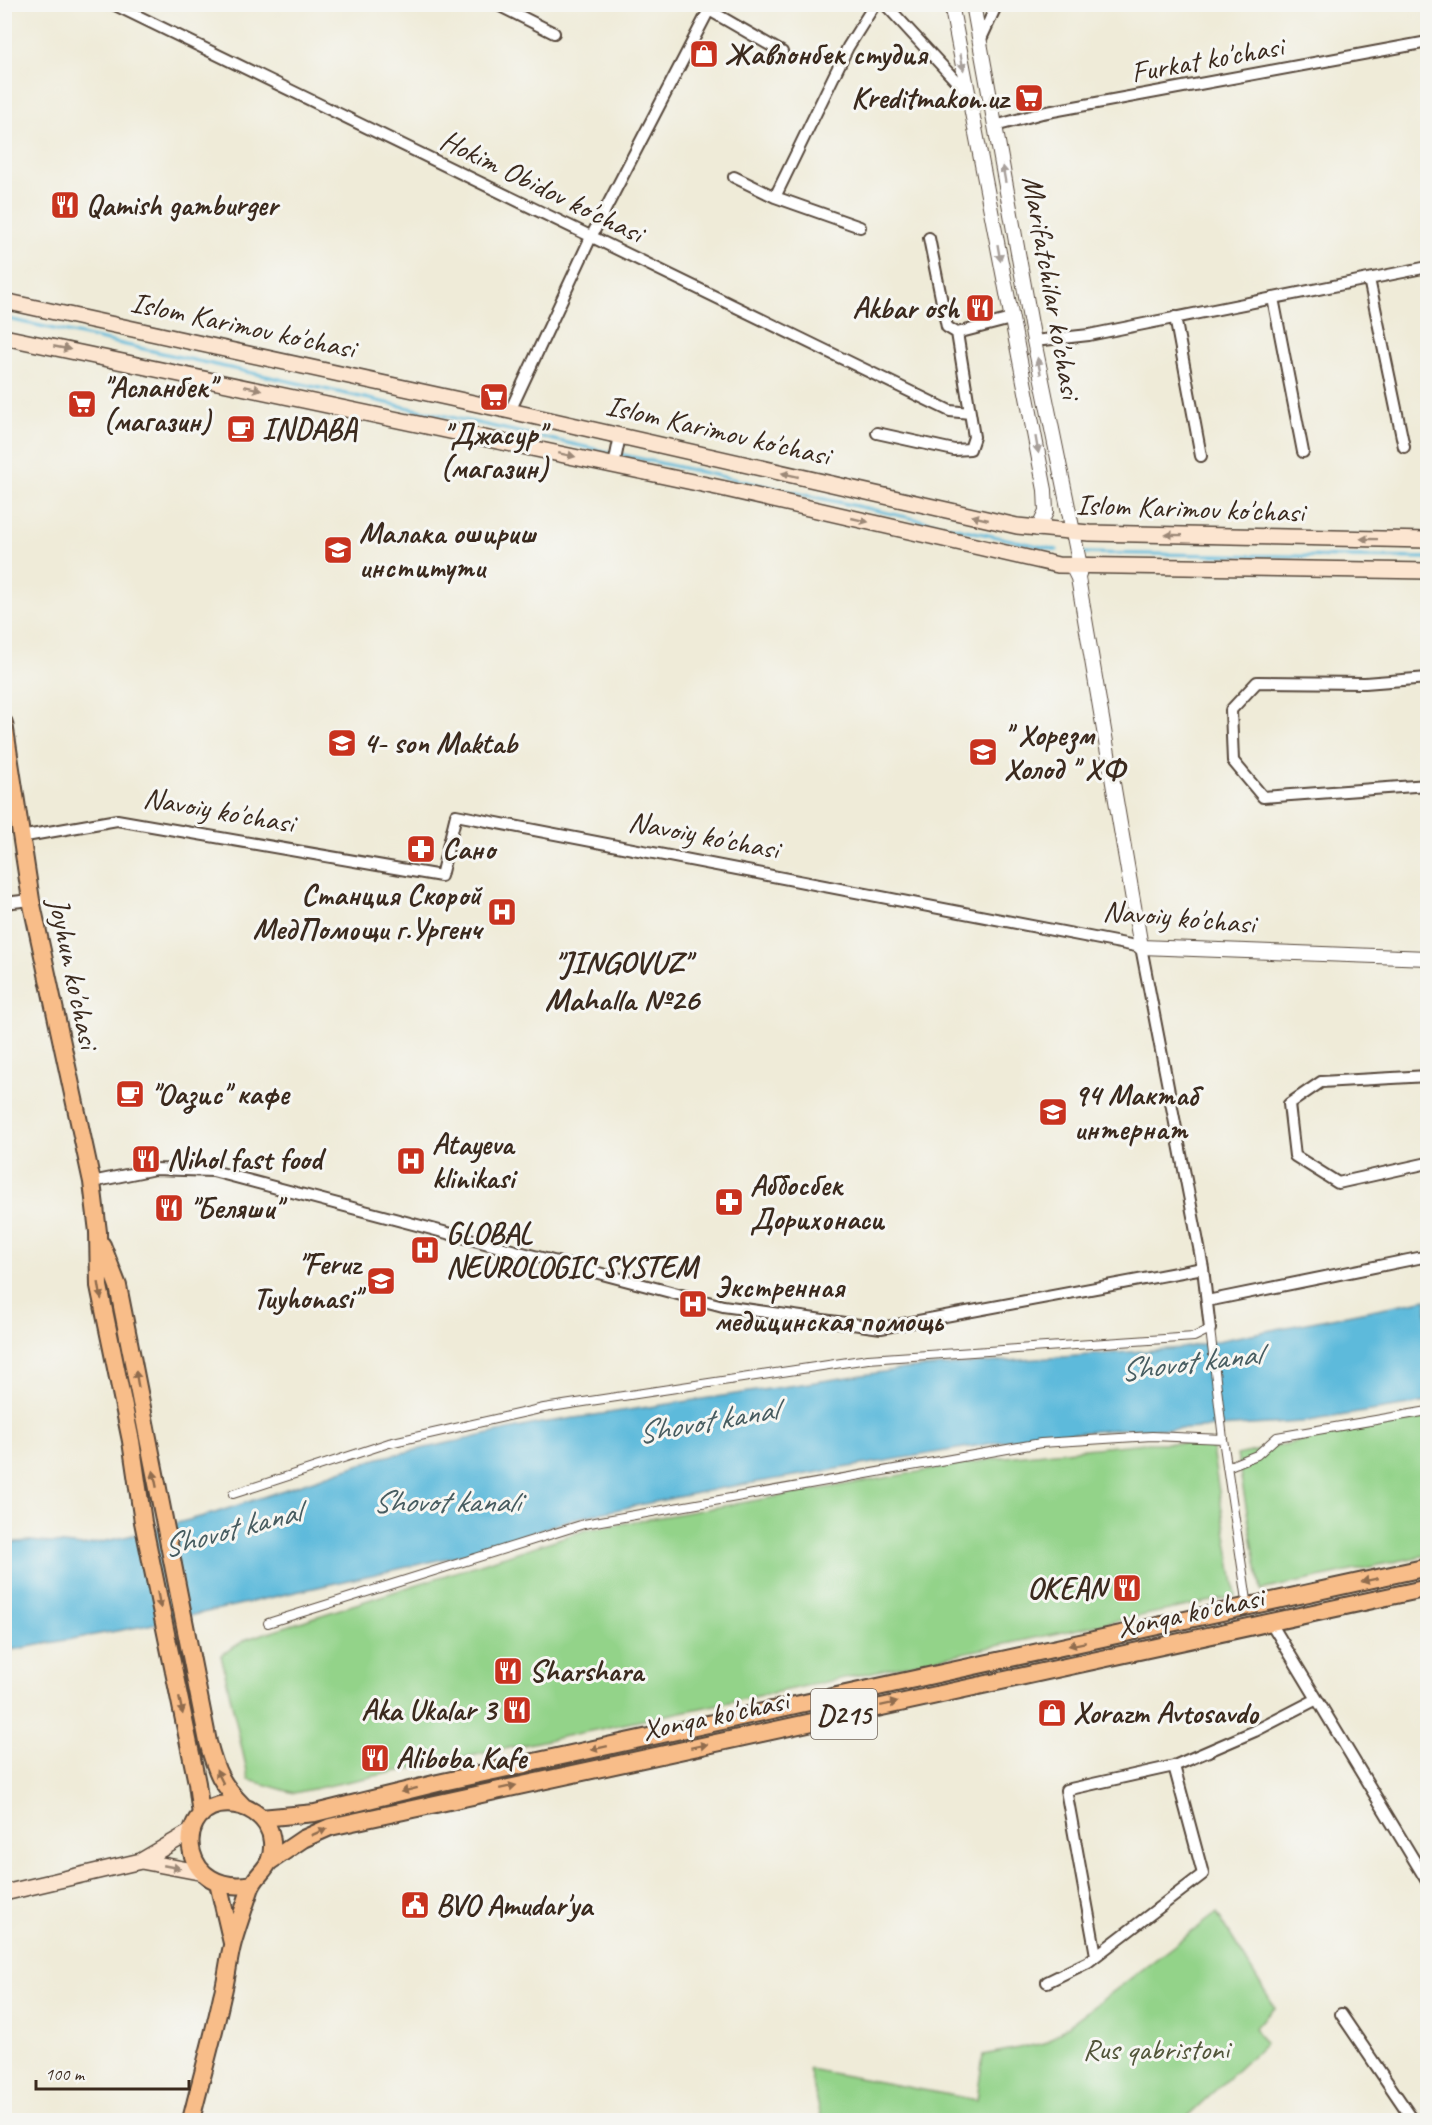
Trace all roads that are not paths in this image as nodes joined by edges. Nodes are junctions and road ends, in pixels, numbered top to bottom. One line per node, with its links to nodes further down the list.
1 (113, 4): 18 (street, Hokim Obidov ko'chasi)
2 (496, 4): 9 (street)
3 (875, 4): 16 (street)
4 (885, 4): 13 (street)
5 (951, 4): 13 (street, Marifatchilar ko'chasi, one-way to 13)
6 (973, 4): 10 (street, Marifatchilar ko'chasi)
7 (997, 4): 10 (street)
8 (708, 6): 12 (street); 18 (street)
9 (554, 33)
10 (980, 41): 14 (street, Marifatchilar ko'chasi)
11 (1428, 42): 14 (street, Furkat ko'chasi)
12 (782, 52)
13 (969, 94): 25 (street, Marifatchilar ko'chasi, one-way to 25)
14 (995, 126): 28 (street, Marifatchilar ko'chasi, one-way to 14)
15 (734, 177): 16 (street)
16 (775, 196): 17 (street)
17 (860, 227)
18 (591, 237): 29 (street); 30 (street, Hokim Obidov ko'chasi)
19 (929, 238): 26 (street)
20 (1428, 267): 21 (street)
21 (1369, 279): 22 (street); 33 (street)
22 (1273, 298): 24 (street); 34 (street)
23 (4, 300): 29 (main road, Islom Karimov ko'chasi)
24 (1175, 317): 28 (street); 35 (street)
25 (1011, 319): 26 (street); 37 (street, Marifatchilar ko'chasi, one-way to 37)
26 (957, 333): 30 (street)
27 (4, 337): 36 (main road, Islom Karimov ko'chasi, one-way to 36)
28 (1034, 341): 38 (street, Marifatchilar ko'chasi, one-way to 28)
29 (510, 411): 32 (main road, Islom Karimov ko'chasi)
30 (970, 413): 31 (street)
31 (877, 433)
32 (620, 436): 36 (street); 37 (main road, Islom Karimov ko'chasi, one-way to 32)
33 (1404, 447)
34 (1303, 452)
35 (1201, 456)
36 (614, 465): 40 (main road, Islom Karimov ko'chasi, one-way to 40)
37 (1038, 529): 38 (main road, Islom Karimov ko'chasi)
38 (1072, 532): 39 (main road, Islom Karimov ko'chasi, one-way to 38); 40 (street, Marifatchilar ko'chasi)
39 (1428, 540)
40 (1077, 570): 41 (main road, Islom Karimov ko'chasi); 48 (street, Marifatchilar ko'chasi)
41 (1428, 570)
42 (1428, 678): 44 (street)
43 (4, 723): 45 (main road, Joyhun ko'chasi)
44 (1428, 785)
45 (20, 837): 46 (main road, Joyhun ko'chasi); 48 (street, Navoiy ko'chasi)
46 (31, 900): 47 (street); 52 (main road, Joyhun ko'chasi)
47 (4, 903)
48 (1141, 947): 49 (street, Navoiy ko'chasi); 54 (street, Marifatchilar ko'chasi)
49 (1428, 958)
50 (1428, 1076): 51 (street)
51 (1428, 1163)
52 (92, 1182): 54 (street); 58 (main road, Joyhun ko'chasi)
53 (1428, 1256): 55 (street)
54 (1203, 1268): 55 (street, Marifatchilar ko'chasi)
55 (1207, 1301): 56 (street, Marifatchilar ko'chasi)
56 (1210, 1329): 59 (street); 61 (street)
57 (1428, 1411): 60 (street)
58 (139, 1438): 71 (main road, one-way to 58); 72 (main road, one-way to 72)
59 (1223, 1439): 60 (street); 65 (street)
60 (1227, 1467): 64 (street)
61 (233, 1494)
62 (1428, 1567): 64 (main road, Xonqa ko'chasi / D215, one-way to 64)
63 (1428, 1588): 66 (main road, Xonqa ko'chasi / D215)
64 (1248, 1607): 69 (main road, Xonqa ko'chasi / D215, one-way to 69)
65 (268, 1623)
66 (1271, 1623): 67 (street); 70 (main road, Xonqa ko'chasi / D215, one-way to 66)
67 (1317, 1699): 68 (street); 78 (street)
68 (1173, 1766): 82 (street); 82 (street)
69 (438, 1783): 70 (main road); 73 (main road, Xonqa ko'chasi / D215, one-way to 73)
70 (441, 1802): 76 (main road, Xonqa ko'chasi / D215, one-way to 70)
71 (243, 1806): 72 (main road); 73 (main road)
72 (201, 1815): 74 (main road)
73 (261, 1818): 76 (main road)
74 (192, 1831): 75 (main road); 77 (main road, D215)
75 (141, 1861): 77 (main road, one-way to 77); 80 (main road)
76 (269, 1862): 79 (main road, D215)
77 (211, 1878): 79 (main road); 81 (main road, D215)
78 (1428, 1883)
79 (252, 1884): 81 (main road, D215)
80 (4, 1893)
81 (232, 1944): 85 (main road, D215)
82 (1096, 1955): 83 (street)
83 (1047, 1982)
84 (1341, 2014): 86 (street)
85 (191, 2121)
86 (1413, 2121)

